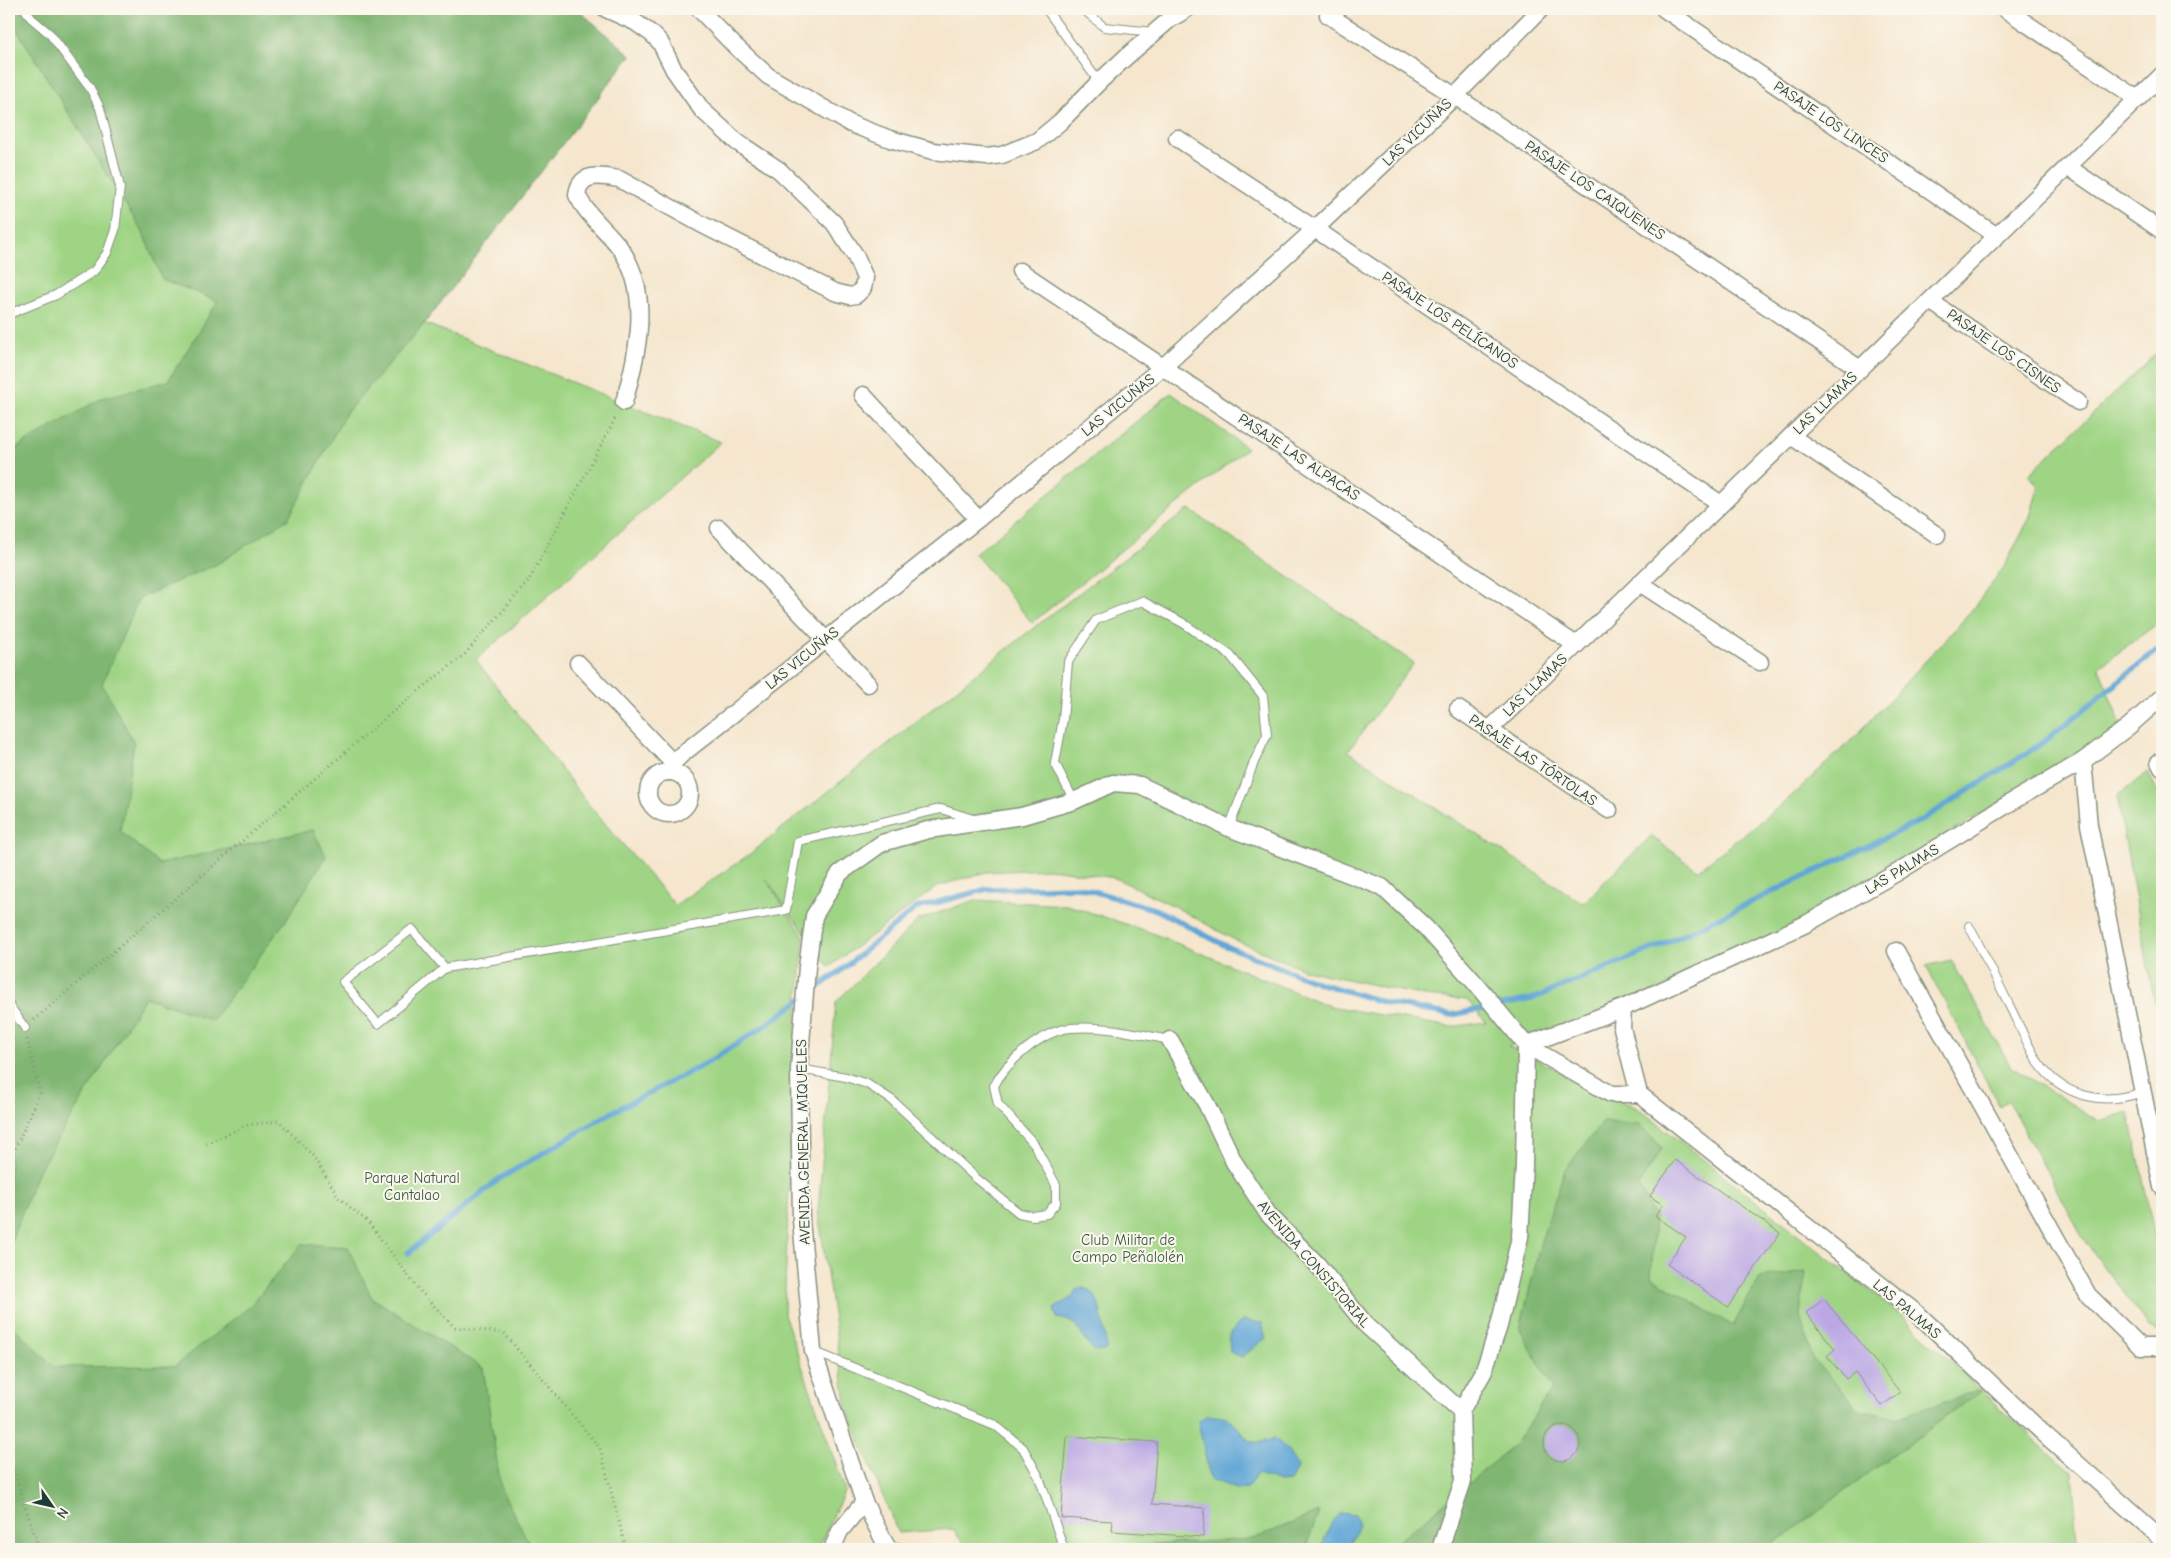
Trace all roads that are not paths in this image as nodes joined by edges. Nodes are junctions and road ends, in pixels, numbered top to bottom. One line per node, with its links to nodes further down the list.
1 (25, 9): 23 (lane)
2 (606, 9): 27 (street)
3 (699, 9): 13 (street)
4 (1046, 9): 13 (lane)
5 (1083, 9): 11 (lane)
6 (1187, 9): 11 (street)
7 (1542, 9): 14 (street, LAS VICUÑAS)
8 (1664, 9): 20 (street, PASAJE LOS LINCES)
9 (2005, 9): 15 (street)
10 (1328, 15): 14 (street, PASAJE LOS CAIQUENES)
11 (1155, 32): 13 (street)
12 (2162, 75): 15 (street, LAS LLAMAS)
13 (1099, 82)
14 (1454, 96): 18 (street, LAS VICUÑAS); 25 (street, PASAJE LOS CAIQUENES)
15 (2138, 99): 17 (street, LAS LLAMAS)
16 (1177, 138): 18 (street, PASAJE LOS PELÍCANOS)
17 (2068, 167): 19 (street); 20 (street, LAS LLAMAS)
18 (1315, 229): 24 (street, LAS VICUÑAS); 30 (street, PASAJE LOS PELÍCANOS)
19 (2162, 231)
20 (1997, 236): 22 (street, LAS LLAMAS)
21 (1020, 271): 24 (street, PASAJE LAS ALPACAS)
22 (1930, 301): 25 (street, LAS LLAMAS); 28 (street, PASAJE LOS CISNES)
23 (9, 314)
24 (1164, 366): 31 (street, LAS VICUÑAS); 36 (street, PASAJE LAS ALPACAS)
25 (1860, 369): 29 (street, LAS LLAMAS)
26 (863, 396): 31 (street)
27 (624, 402)
28 (2078, 402)
29 (1791, 436): 30 (street, LAS LLAMAS); 33 (street)
30 (1721, 504): 34 (street, LAS LLAMAS)
31 (978, 518): 35 (street, LAS VICUÑAS)
32 (719, 528): 35 (street)
33 (1938, 535)
34 (1640, 583): 36 (street, LAS LLAMAS); 37 (street)
35 (826, 640): 38 (street, LAS VICUÑAS); 39 (street)
36 (1576, 645): 42 (street, LAS LLAMAS)
37 (1760, 662)
38 (578, 663)
39 (868, 684)
40 (2162, 697): 43 (street, LAS PALMAS)
41 (1458, 709): 42 (street, PASAJE LAS TÓRTOLAS)
42 (1489, 730): 46 (street, PASAJE LAS TÓRTOLAS)
43 (2083, 761): 54 (street, LAS PALMAS); 59 (street)
44 (1074, 801): 48 (street, AVENIDA GENERAL MIQUELES); 49 (street, AVENIDA GENERAL MIQUELES); 49 (lane)
45 (9, 809): 47 (lane)
46 (1609, 810)
47 (9, 820)
48 (981, 822): 52 (lane); 58 (street, AVENIDA GENERAL MIQUELES)
49 (1229, 828): 57 (street, AVENIDA GENERAL MIQUELES)
50 (1969, 926): 59 (lane)
51 (1896, 951): 62 (street)
52 (445, 968): 52 (lane)
53 (9, 1005): 55 (lane)
54 (1623, 1008): 57 (street, LAS PALMAS); 60 (street)
55 (25, 1028)
56 (1170, 1040): 58 (lane); 64 (street, AVENIDA CONSISTORIAL)
57 (1526, 1045): 60 (street); 64 (street)
58 (799, 1069): 63 (street, AVENIDA GENERAL MIQUELES)
59 (2142, 1092): 61 (street)
60 (1639, 1094): 66 (street, LAS PALMAS)
61 (2162, 1187)
62 (2162, 1347)
63 (813, 1351): 65 (street, AVENIDA GENERAL MIQUELES); 70 (lane)
64 (1461, 1411): 71 (street)
65 (864, 1502): 67 (street, AVENIDA GENERAL MIQUELES); 68 (street)
66 (2162, 1539)
67 (887, 1547): 69 (lane)
68 (832, 1549)
69 (908, 1549)
70 (1064, 1549)
71 (1440, 1549)

